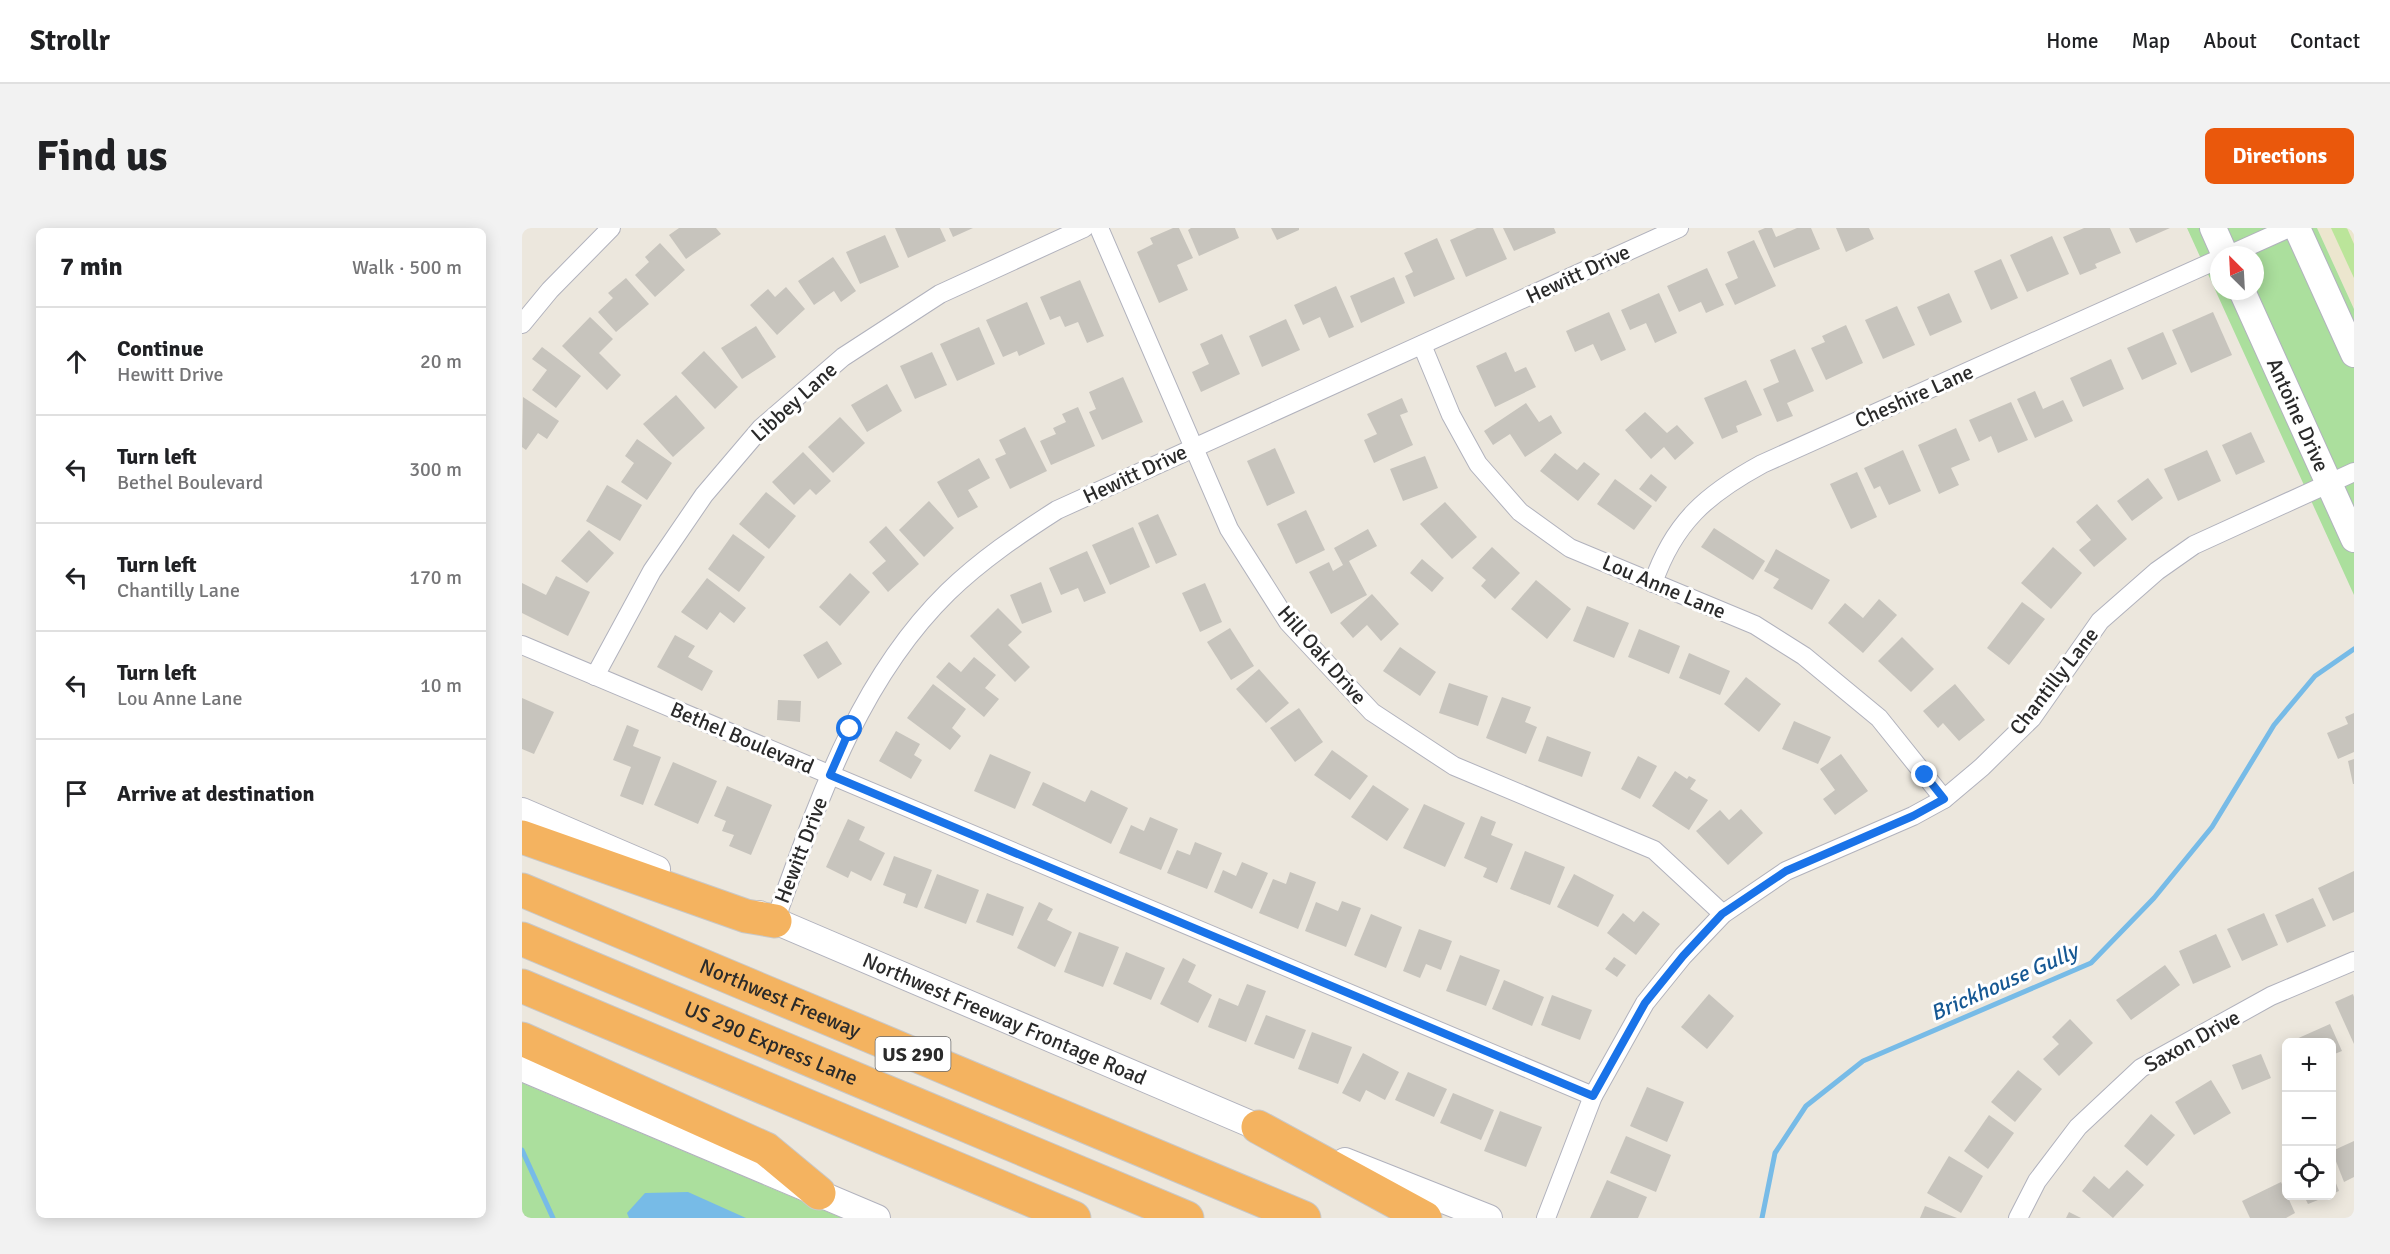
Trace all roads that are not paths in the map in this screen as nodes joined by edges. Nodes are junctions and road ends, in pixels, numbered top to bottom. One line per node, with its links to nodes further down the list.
1 (611, 228): 12 (street)
2 (1084, 228): 21 (street, Libbey Lane)
3 (1099, 228): 15 (street, Hill Oak Drive)
4 (1679, 228): 13 (street, Hewitt Drive)
5 (2213, 228): 8 (main road)
6 (2289, 228): 9 (street)
7 (2296, 228): 14 (main road)
8 (2222, 246)
9 (2248, 246)
10 (2210, 264): 19 (street, Cheshire Lane)
11 (2245, 300): 17 (main road, Antoine Drive)
12 (522, 324)
13 (1422, 345): 15 (street, Hewitt Drive); 19 (street, Lou Anne Lane)
14 (2354, 354)
15 (1193, 447): 22 (street, Hewitt Drive); 27 (street, Hill Oak Drive)
16 (2354, 472): 17 (street, Chantilly Lane)
17 (2329, 484): 18 (main road, Antoine Drive); 23 (street, Chantilly Lane)
18 (2354, 539)
19 (1653, 583): 23 (street, Lou Anne Lane)
20 (522, 645): 21 (street, Bethel Boulevard)
21 (595, 676): 22 (street, Bethel Boulevard)
22 (830, 775): 28 (street, Hewitt Drive); 34 (street, Bethel Boulevard)
23 (1944, 799): 27 (street, Chantilly Lane)
24 (522, 811): 28 (main road, Northwest Freeway Frontage Road)
25 (522, 837): 28 (highway)
26 (522, 890): 40 (highway, Northwest Freeway / US 290)
27 (1722, 914): 34 (street, Chantilly Lane)
28 (775, 921): 35 (main road, Northwest Freeway Frontage Road)
29 (522, 939): 39 (highway, US 290 Express Lane)
30 (2354, 961): 44 (street, Saxon Drive)
31 (522, 986): 38 (highway)
32 (522, 1039): 36 (highway)
33 (522, 1068): 36 (main road)
34 (1593, 1096): 43 (street, Chantilly Lane)
35 (1258, 1128): 41 (highway); 42 (main road, Northwest Freeway Frontage Road)
36 (819, 1193): 37 (main road)
37 (877, 1218)
38 (1074, 1218)
39 (1186, 1218)
40 (1304, 1218)
41 (1425, 1218)
42 (1489, 1218)
43 (1546, 1218)
44 (2018, 1218)

